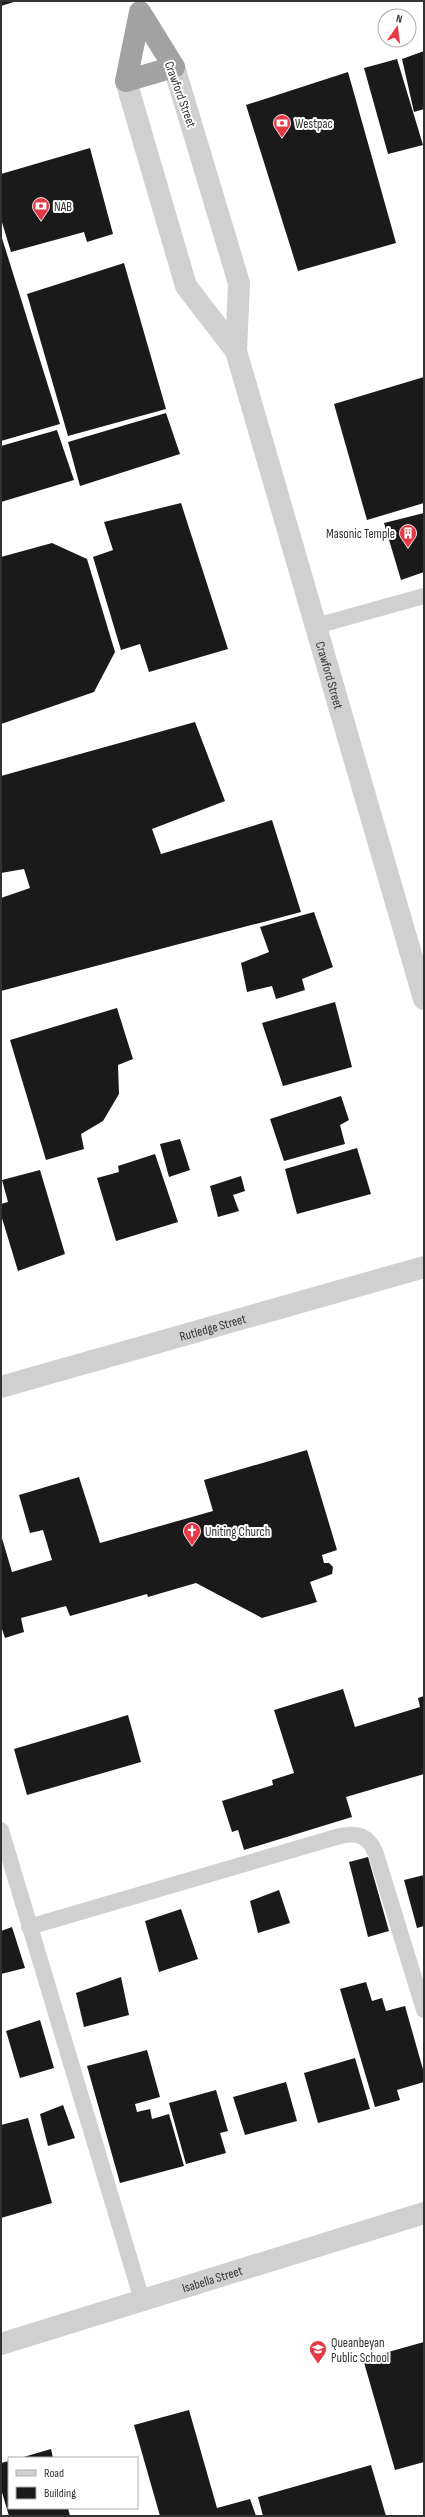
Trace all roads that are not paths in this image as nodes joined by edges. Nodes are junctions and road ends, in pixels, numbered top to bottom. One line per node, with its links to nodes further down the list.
1 (174, 67): 2 (highway); 2 (highway, Crawford Street); 3 (street, Crawford Street)
2 (126, 81): 3 (street, Crawford Street)
3 (236, 351): 5 (street, Crawford Street)
4 (424, 596): 5 (lane)
5 (316, 626): 6 (street, Crawford Street)
6 (424, 999)
7 (424, 1267): 8 (street, Rutledge Street)
8 (1, 1387)
9 (1, 1830): 10 (lane)
10 (30, 1927): 11 (lane); 13 (lane)
11 (424, 2010)
12 (424, 2213): 13 (street, Isabella Street)
13 (142, 2300): 14 (street, Isabella Street)
14 (1, 2344)

